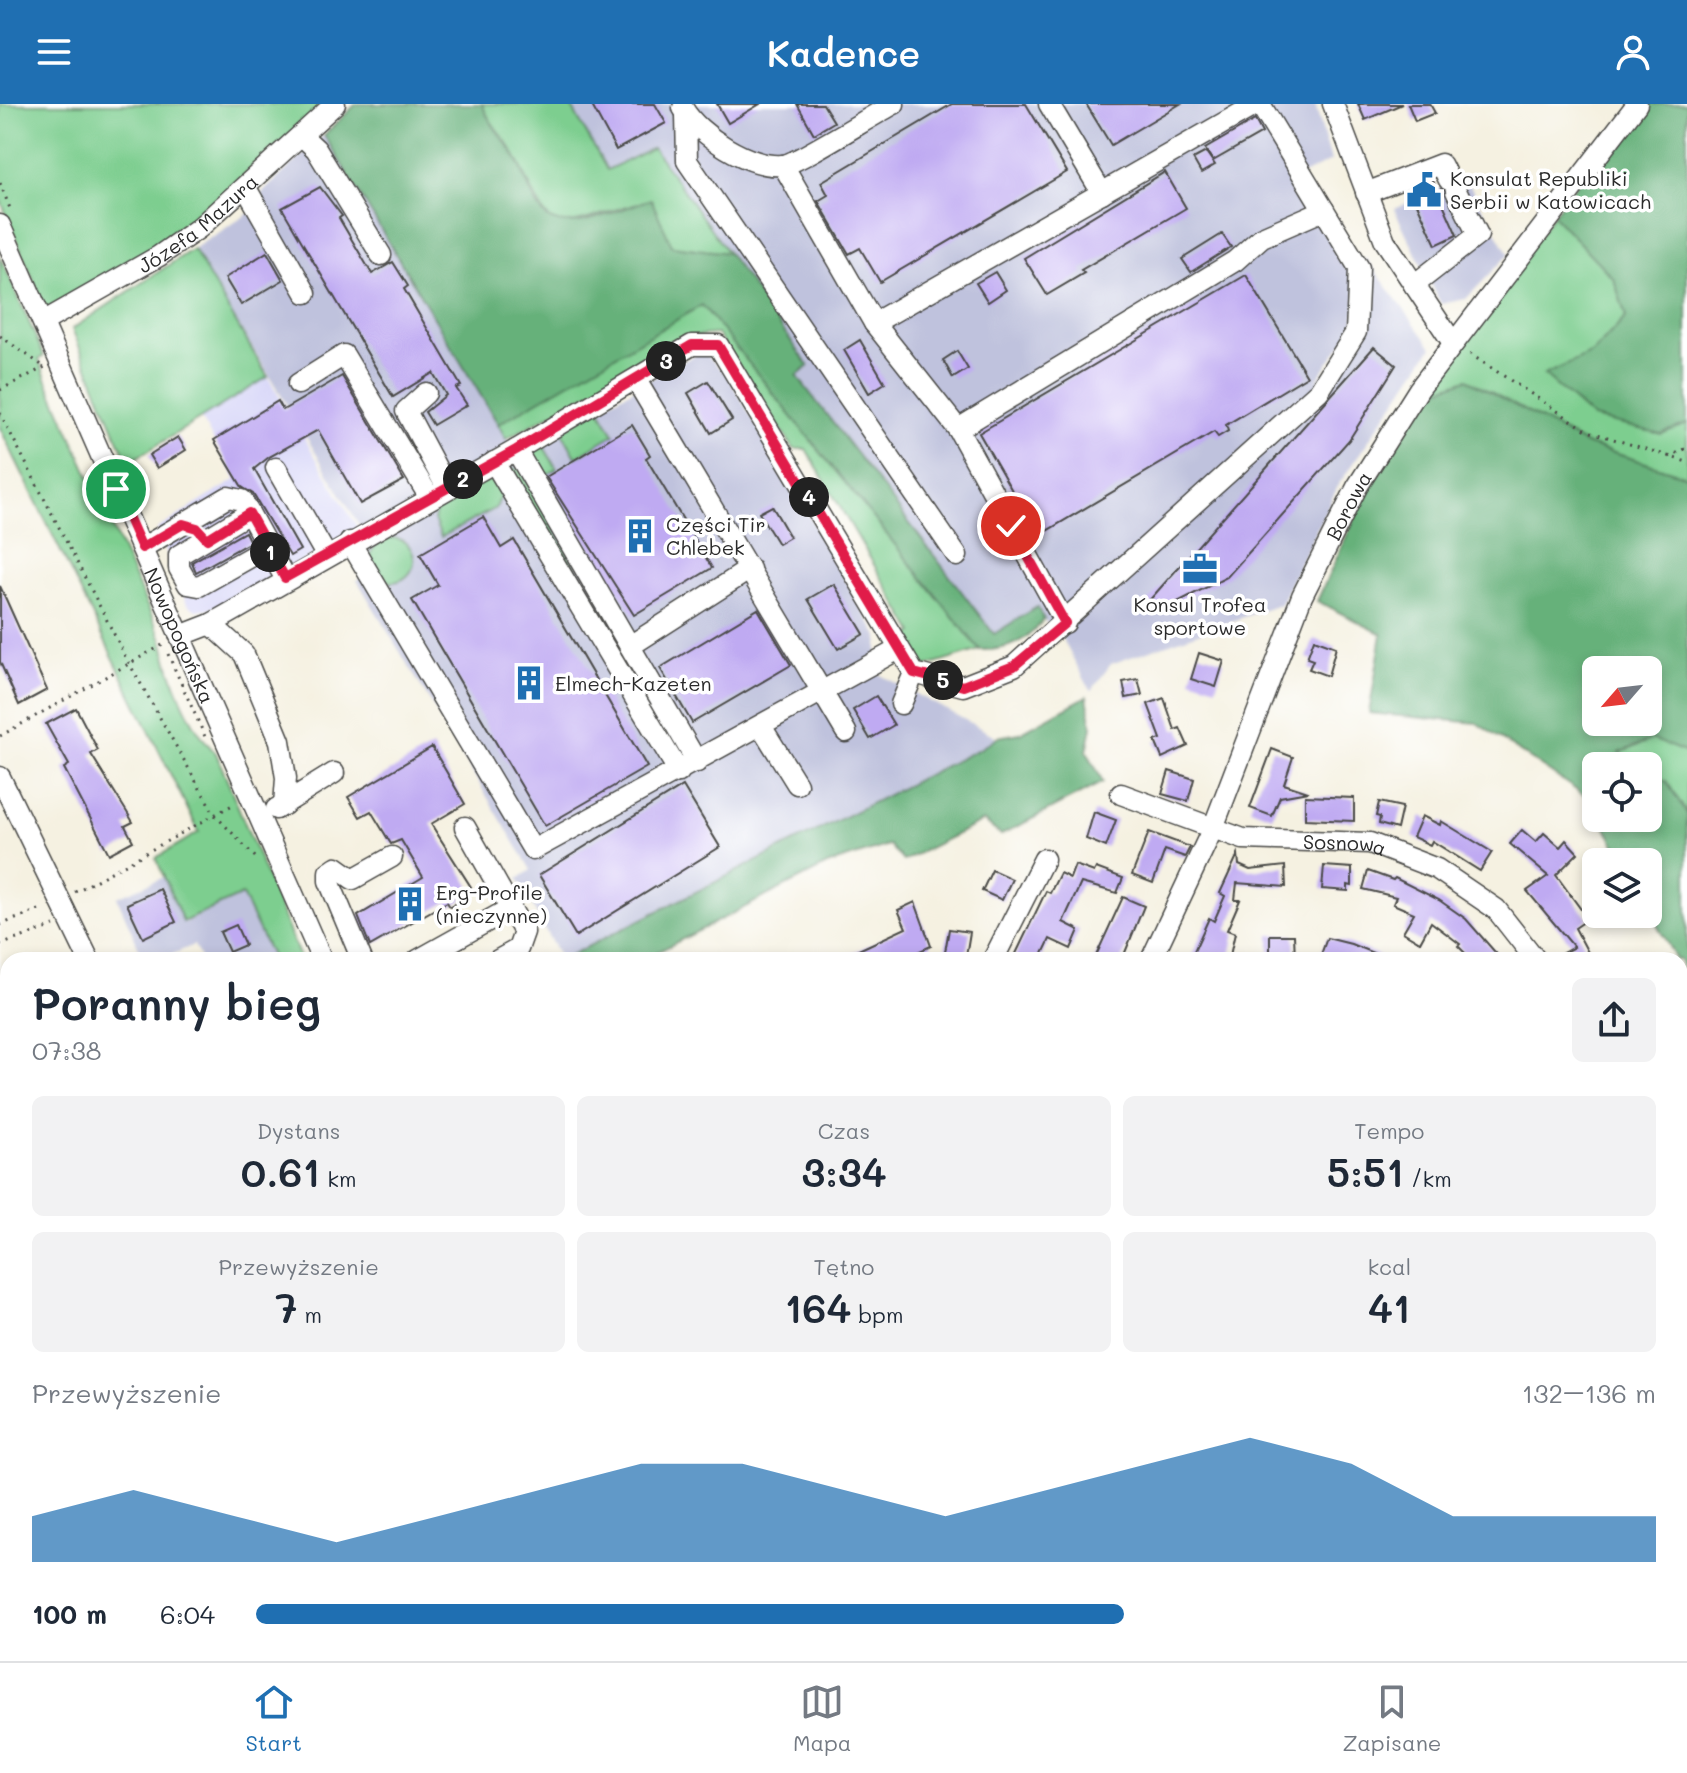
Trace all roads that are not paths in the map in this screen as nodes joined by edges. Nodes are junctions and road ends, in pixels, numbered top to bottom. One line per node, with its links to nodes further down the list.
1 (335, 104): 8 (street, Józefa Mazura)
2 (894, 104): 9 (street)
3 (1049, 104): 11 (street)
4 (1259, 104): 11 (street); 13 (street)
5 (1333, 104): 12 (street)
6 (1637, 104): 20 (street, Borowa)
7 (684, 109): 9 (street); 36 (street)
8 (302, 136): 10 (street, Józefa Mazura); 15 (street)
9 (783, 165): 19 (street)
10 (246, 188): 17 (street); 18 (street, Józefa Mazura)
11 (1102, 193): 19 (street)
12 (1366, 193): 16 (street); 16 (street)
13 (1324, 210): 24 (street); 39 (street)
14 (8, 223): 18 (street, Nowopogońska)
15 (381, 255)
16 (1414, 285): 20 (street)
17 (306, 293)
18 (43, 322): 34 (street, Nowopogońska)
19 (874, 323): 24 (street)
20 (1453, 343): 57 (street, Borowa)
21 (636, 380): 25 (street); 37 (street); 43 (street)
22 (298, 384): 28 (street)
23 (426, 393): 28 (street)
24 (958, 429): 39 (street)
25 (516, 450): 26 (street); 42 (street)
26 (494, 462): 28 (street); 49 (street)
27 (276, 468): 35 (street)
28 (438, 493): 32 (street)
29 (249, 513): 30 (street); 31 (street); 33 (street)
30 (183, 524): 31 (street); 34 (street)
31 (207, 539): 33 (street)
32 (350, 542): 35 (street); 49 (street)
33 (268, 547): 38 (street)
34 (142, 548): 41 (street, Nowopogońska)
35 (326, 555): 38 (street)
36 (957, 556)
37 (750, 569): 42 (street); 45 (street)
38 (285, 578): 40 (street)
39 (1065, 623): 44 (street)
40 (211, 624): 41 (street); 54 (street)
41 (180, 636): 55 (street, Nowopogońska)
42 (630, 646): 49 (street)
43 (899, 649): 44 (street); 45 (street)
44 (914, 673): 46 (street)
45 (823, 690): 47 (street); 48 (street)
46 (901, 704)
47 (761, 726): 49 (street); 52 (street)
48 (846, 732)
49 (688, 767)
50 (334, 773): 54 (street)
51 (0, 777): 61 (street)
52 (797, 784)
53 (1121, 794): 57 (street, Sosnowa)
54 (284, 805): 55 (street)
55 (261, 819): 62 (street, Nowopogońska)
56 (465, 827): 60 (street)
57 (1213, 828): 67 (street, Borowa); 68 (street, Sosnowa)
58 (392, 857): 63 (street)
59 (1044, 859): 66 (street)
60 (511, 908): 64 (street); 65 (street)
61 (84, 952)
62 (319, 952)
63 (359, 952)
64 (432, 952)
65 (513, 952)
66 (997, 952)
67 (1155, 952)
68 (1530, 952)

